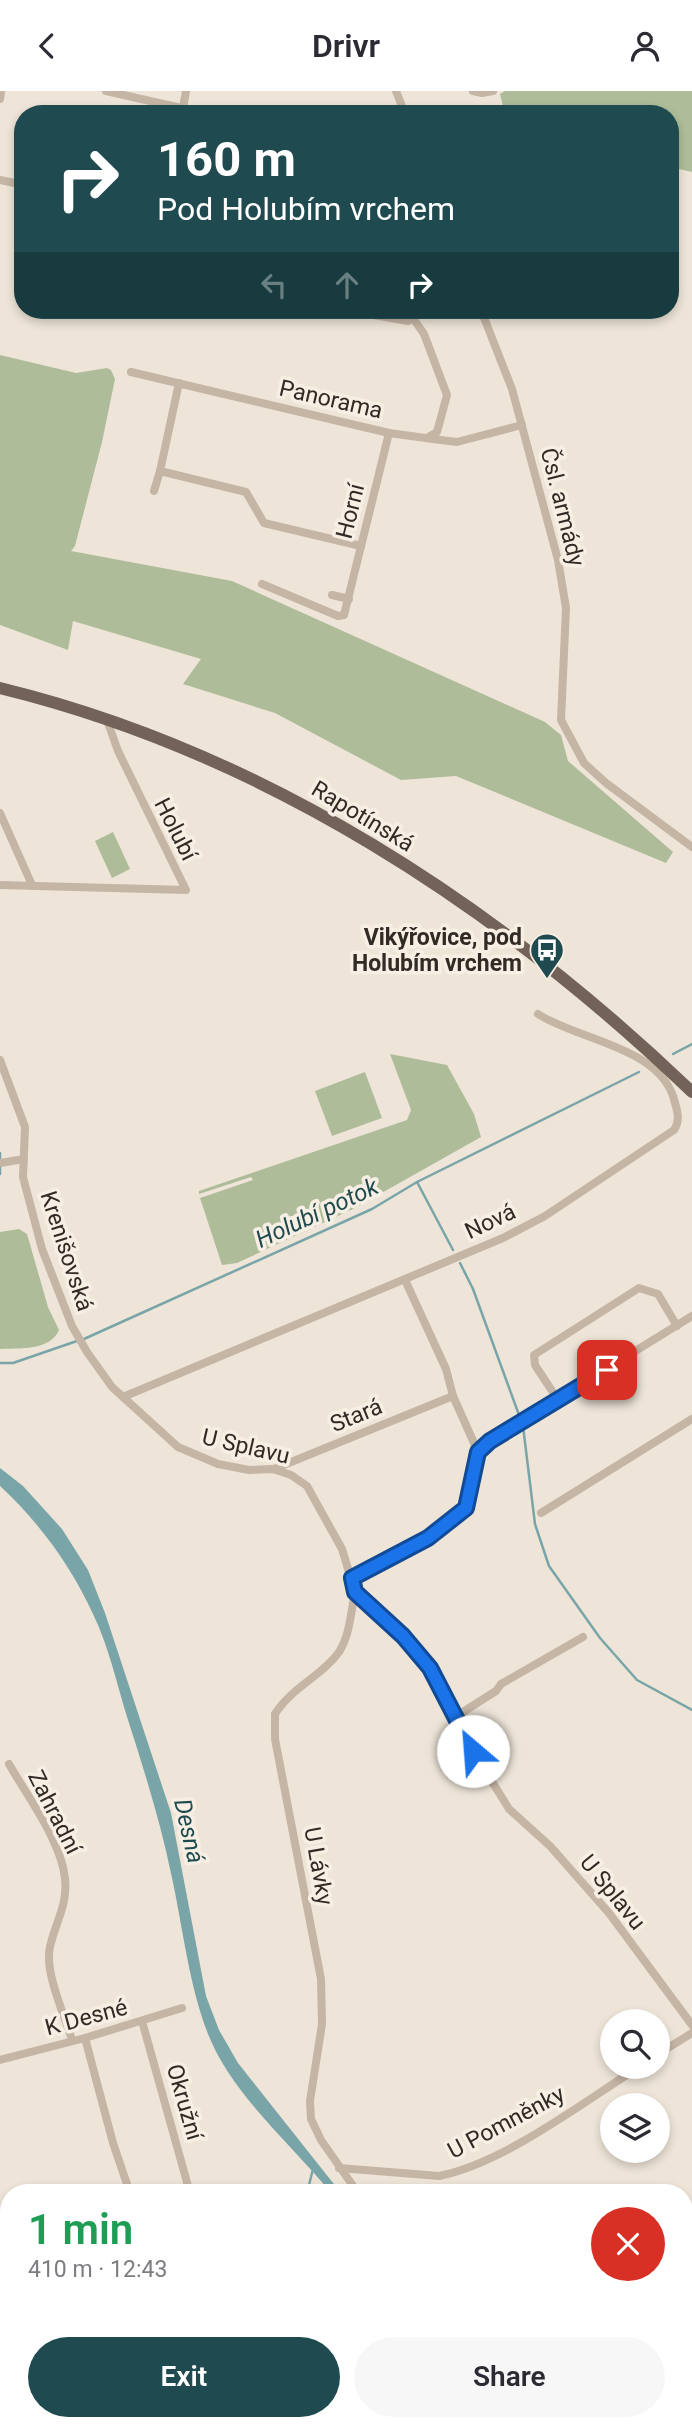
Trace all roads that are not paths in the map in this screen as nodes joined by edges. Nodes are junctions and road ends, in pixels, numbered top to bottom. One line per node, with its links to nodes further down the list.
1 (2, 91): 5 (street)
2 (106, 91): 6 (street)
3 (473, 91): 4 (street)
4 (493, 91)
5 (0, 99)
6 (169, 105)
7 (384, 319): 8 (street)
8 (409, 319)
9 (416, 319): 15 (street)
10 (484, 319): 13 (street, Čsl. armády)
11 (131, 372): 12 (street, Panorama)
12 (179, 383): 14 (street, Panorama); 16 (street)
13 (522, 425): 15 (street, Panorama); 25 (street, Čsl. armády)
14 (389, 433): 15 (street, Panorama); 18 (street, Horní)
15 (427, 438)
16 (160, 471): 17 (street); 18 (street)
17 (154, 491)
18 (361, 546): 21 (street, Horní)
19 (262, 584): 21 (street)
20 (332, 595): 21 (street)
21 (349, 599)
22 (0, 688): 23 (main road, Rapotínská)
23 (107, 719): 27 (street, Holubí); 30 (main road, Rapotínská)
24 (0, 813): 27 (street)
25 (692, 847)
26 (0, 885): 27 (street)
27 (32, 885)
28 (538, 1014): 33 (street, Nová)
29 (0, 1060): 31 (street, Krenišovská)
30 (692, 1092)
31 (24, 1159): 32 (street); 36 (street, Krenišovská)
32 (2, 1163)
33 (405, 1280): 37 (street); 38 (street, Nová)
34 (692, 1316): 35 (street)
35 (677, 1326): 39 (street); 39 (street)
36 (75, 1332): 38 (street, U Splavu)
37 (453, 1396): 41 (street); 42 (street, Stará)
38 (124, 1397): 42 (street, U Splavu)
39 (558, 1400): 41 (street)
40 (692, 1419): 43 (street)
41 (478, 1452): 44 (street)
42 (273, 1469): 44 (street, U Splavu)
43 (541, 1513)
44 (352, 1578): 45 (street, U Splavu)
45 (355, 1592): 47 (street, U Splavu); 58 (street, U Lávky)
46 (583, 1637): 47 (street)
47 (455, 1717): 51 (street, U Splavu)
48 (9, 1764): 54 (street, Zahradní)
49 (182, 2008): 50 (street, K Desné)
50 (142, 2021): 53 (street, K Desné); 60 (street, Okružní)
51 (692, 2025)
52 (692, 2033): 55 (street)
53 (85, 2038): 54 (street, K Desné); 59 (street)
54 (72, 2041): 56 (street, K Desné)
55 (670, 2047)
56 (0, 2060)
57 (620, 2079): 58 (street, U Pomněnky)
58 (340, 2168): 61 (street)
59 (127, 2184)
60 (187, 2184)
61 (352, 2184)

